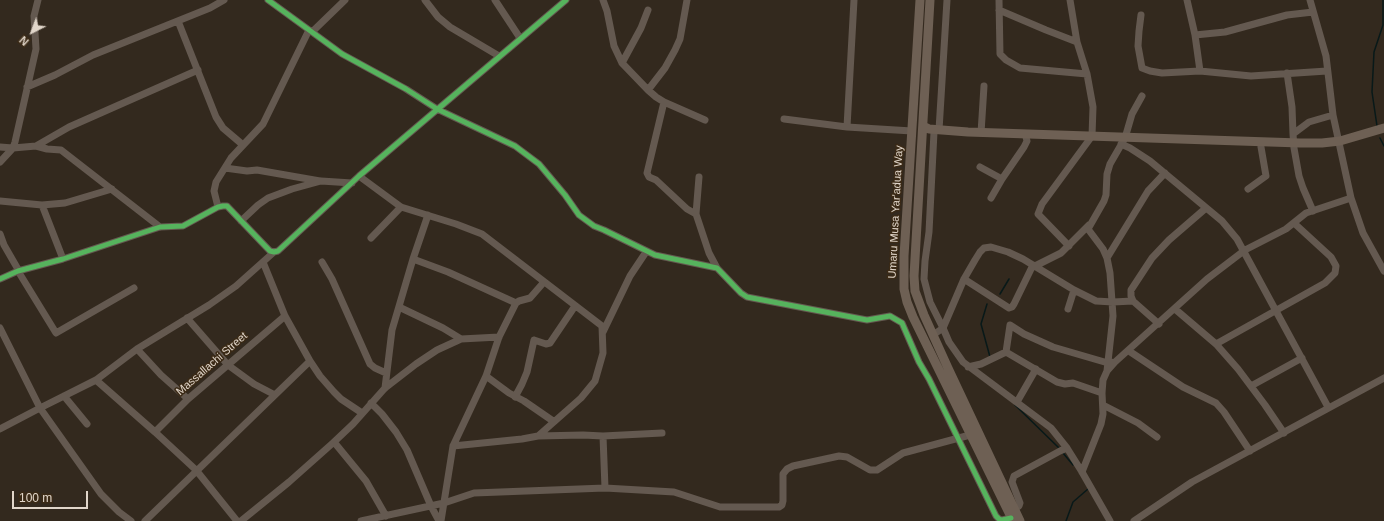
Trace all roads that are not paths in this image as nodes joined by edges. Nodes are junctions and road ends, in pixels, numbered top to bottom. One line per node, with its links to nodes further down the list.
1 (38, 0): 35 (street)
2 (224, 0): 22 (street)
3 (268, 0): 23 (street)
4 (345, 0): 23 (street)
5 (425, 0): 27 (street)
6 (495, 0): 25 (street)
7 (566, 0): 25 (street)
8 (603, 0): 28 (street)
9 (687, 0): 36 (street)
10 (854, 0): 43 (street)
11 (920, 0): 46 (main road, Umaru Musa Yar'adua Way)
12 (930, 0): 45 (main road, Umaru Musa Yar'adua Way)
13 (947, 0): 47 (street)
14 (999, 0): 19 (street)
15 (1070, 0): 26 (street)
16 (1187, 0): 24 (street)
17 (1310, 0): 20 (street)
18 (648, 10): 28 (street)
19 (999, 10): 26 (street); 33 (street)
20 (1313, 12): 24 (street); 31 (street)
21 (1141, 14): 30 (street)
22 (178, 21): 29 (street); 35 (street)
23 (311, 31): 39 (street); 55 (street)
24 (1195, 35): 30 (street)
25 (520, 38): 27 (street)
26 (1077, 42): 33 (street)
27 (499, 56): 39 (street)
28 (622, 63): 36 (street)
29 (198, 70): 55 (street); 56 (street)
30 (1200, 71): 32 (street)
31 (1327, 71): 32 (street); 40 (street)
32 (1287, 73): 53 (street)
33 (1087, 74): 51 (street)
34 (984, 86): 48 (street)
35 (27, 87): 59 (street)
36 (648, 90): 38 (street)
37 (1142, 96): 52 (street)
38 (664, 102): 42 (street); 80 (street)
39 (437, 109): 64 (street); 90 (street)
40 (1334, 115): 53 (street); 54 (street)
41 (784, 119): 43 (street)
42 (705, 120)
43 (847, 127): 46 (street)
44 (1384, 128): 54 (main road)
45 (922, 130): 47 (main road); 119 (main road, Umaru Musa Yar'adua Way)
46 (912, 131): 155 (main road, Umaru Musa Yar'adua Way)
47 (936, 131): 48 (main road); 50 (main road); 117 (street)
48 (981, 133): 51 (main road)
49 (1384, 134): 54 (main road)
50 (1026, 137): 51 (main road); 66 (street)
51 (1090, 138): 52 (main road); 87 (street)
52 (1123, 141): 53 (main road); 57 (main road); 63 (street); 83 (street)
53 (1294, 142): 54 (main road); 57 (main road); 78 (street)
54 (1340, 143): 72 (street)
55 (243, 145): 62 (street)
56 (36, 146): 59 (street); 69 (street)
57 (1261, 146): 70 (street)
58 (0, 147): 59 (street)
59 (13, 148): 60 (street)
60 (0, 162)
61 (980, 167): 66 (street)
62 (225, 168): 67 (street); 75 (street)
63 (1165, 173): 77 (street); 91 (street)
64 (359, 176): 68 (street); 76 (street)
65 (699, 177): 80 (street)
66 (1002, 179): 71 (street)
67 (321, 181): 68 (street); 81 (street)
68 (352, 183): 89 (street)
69 (112, 189): 74 (street); 84 (street)
70 (1248, 189)
71 (991, 198)
72 (1351, 198): 78 (street); 99 (street)
73 (0, 201): 74 (street)
74 (42, 205): 92 (street)
75 (218, 207): 81 (street); 84 (street)
76 (401, 207): 79 (street); 86 (street)
77 (1206, 208): 88 (street); 105 (street)
78 (1313, 211): 82 (street)
79 (428, 214): 93 (street); 102 (street)
80 (696, 214): 97 (street)
81 (242, 221): 89 (street)
82 (1294, 223): 88 (street); 112 (street)
83 (1090, 225): 87 (street); 91 (street)
84 (160, 227): 92 (street)
85 (0, 234): 98 (street)
86 (371, 238)
87 (1069, 246): 96 (street)
88 (1245, 250): 111 (street); 112 (street)
89 (274, 252): 94 (street)
90 (646, 252): 97 (street); 118 (street)
91 (1107, 258): 106 (street)
92 (63, 259): 98 (street)
93 (413, 259): 107 (street); 109 (street)
94 (263, 262): 113 (street); 114 (street)
95 (322, 262): 132 (street)
96 (1034, 266): 100 (street); 100 (street); 104 (street)
97 (717, 268): 158 (street)
98 (19, 271): 101 (street); 103 (street)
99 (1384, 271)
100 (964, 279): 117 (street)
101 (0, 280)
102 (544, 282): 107 (street); 108 (street)
103 (134, 288)
104 (1074, 290): 106 (street); 110 (street)
105 (1133, 301): 106 (street); 115 (street)
106 (1113, 302): 128 (street)
107 (516, 304): 120 (street)
108 (575, 306): 118 (street); 141 (street)
109 (399, 307): 121 (street); 132 (street)
110 (1068, 309)
111 (1175, 309): 115 (street); 122 (street)
112 (1277, 310): 122 (street); 126 (street)
113 (285, 316): 127 (street); 129 (street, Massallachi Street)
114 (187, 318): 123 (street); 129 (street)
115 (1158, 324): 124 (street)
116 (0, 328): 147 (street)
117 (943, 328): 119 (street); 130 (street)
118 (603, 333): 149 (street)
119 (933, 335): 169 (main road, Umaru Musa Yar'adua Way)
120 (499, 337): 121 (street); 133 (street)
121 (461, 339): 137 (street)
122 (1216, 344): 136 (street)
123 (137, 349): 135 (street); 142 (street)
124 (1128, 351): 128 (street); 163 (street)
125 (1006, 352): 128 (street); 130 (street); 131 (street)
126 (1302, 358): 136 (street); 146 (street)
127 (310, 361): 139 (street); 148 (street)
128 (1111, 362): 138 (street)
129 (228, 365): 139 (street); 142 (street, Massallachi Street)
130 (968, 367): 143 (street)
131 (1036, 369): 138 (street); 143 (street)
132 (386, 373): 137 (street)
133 (486, 376): 141 (street); 161 (street)
134 (1384, 378): 146 (street)
135 (96, 380): 140 (street); 152 (street)
136 (1251, 386): 153 (street)
137 (385, 388): 144 (street)
138 (1102, 393): 145 (street)
139 (275, 395): 164 (street)
140 (64, 396): 147 (street); 150 (street)
141 (515, 397): 149 (street)
142 (188, 399): 152 (street, Massallachi Street)
143 (1017, 402): 162 (street)
144 (371, 403): 148 (street); 168 (street)
145 (1103, 405): 159 (street); 165 (street)
146 (1328, 407): 153 (street)
147 (40, 408): 151 (street); 172 (street)
148 (362, 414): 160 (street)
149 (553, 421): 156 (street)
150 (87, 424)
151 (0, 429)
152 (155, 432): 164 (street)
153 (1284, 432): 163 (street)
154 (662, 433): 157 (street)
155 (970, 435): 158 (street); 171 (main road, Umaru Musa Yar'adua Way)
156 (538, 436): 157 (street); 161 (street)
157 (603, 436): 166 (street)
158 (958, 437): 166 (street); 171 (street)
159 (1157, 437)
160 (334, 442): 170 (street); 175 (street)
161 (453, 446): 167 (street)
162 (1067, 448): 165 (street); 169 (street)
163 (1250, 451): 180 (street)
164 (196, 470): 173 (street); 174 (street)
165 (1082, 472): 179 (street)
166 (605, 488): 167 (street)
167 (444, 503): 168 (street); 177 (street)
168 (431, 506): 170 (street); 177 (street)
169 (1014, 509): 178 (main road, Umaru Musa Yar'adua Way)
170 (386, 516): 176 (street)
171 (1012, 519)
172 (131, 521)
173 (145, 521)
174 (237, 521)
175 (241, 521)
176 (361, 521)
177 (440, 521)
178 (1020, 521)
179 (1110, 521)
180 (1134, 521)

